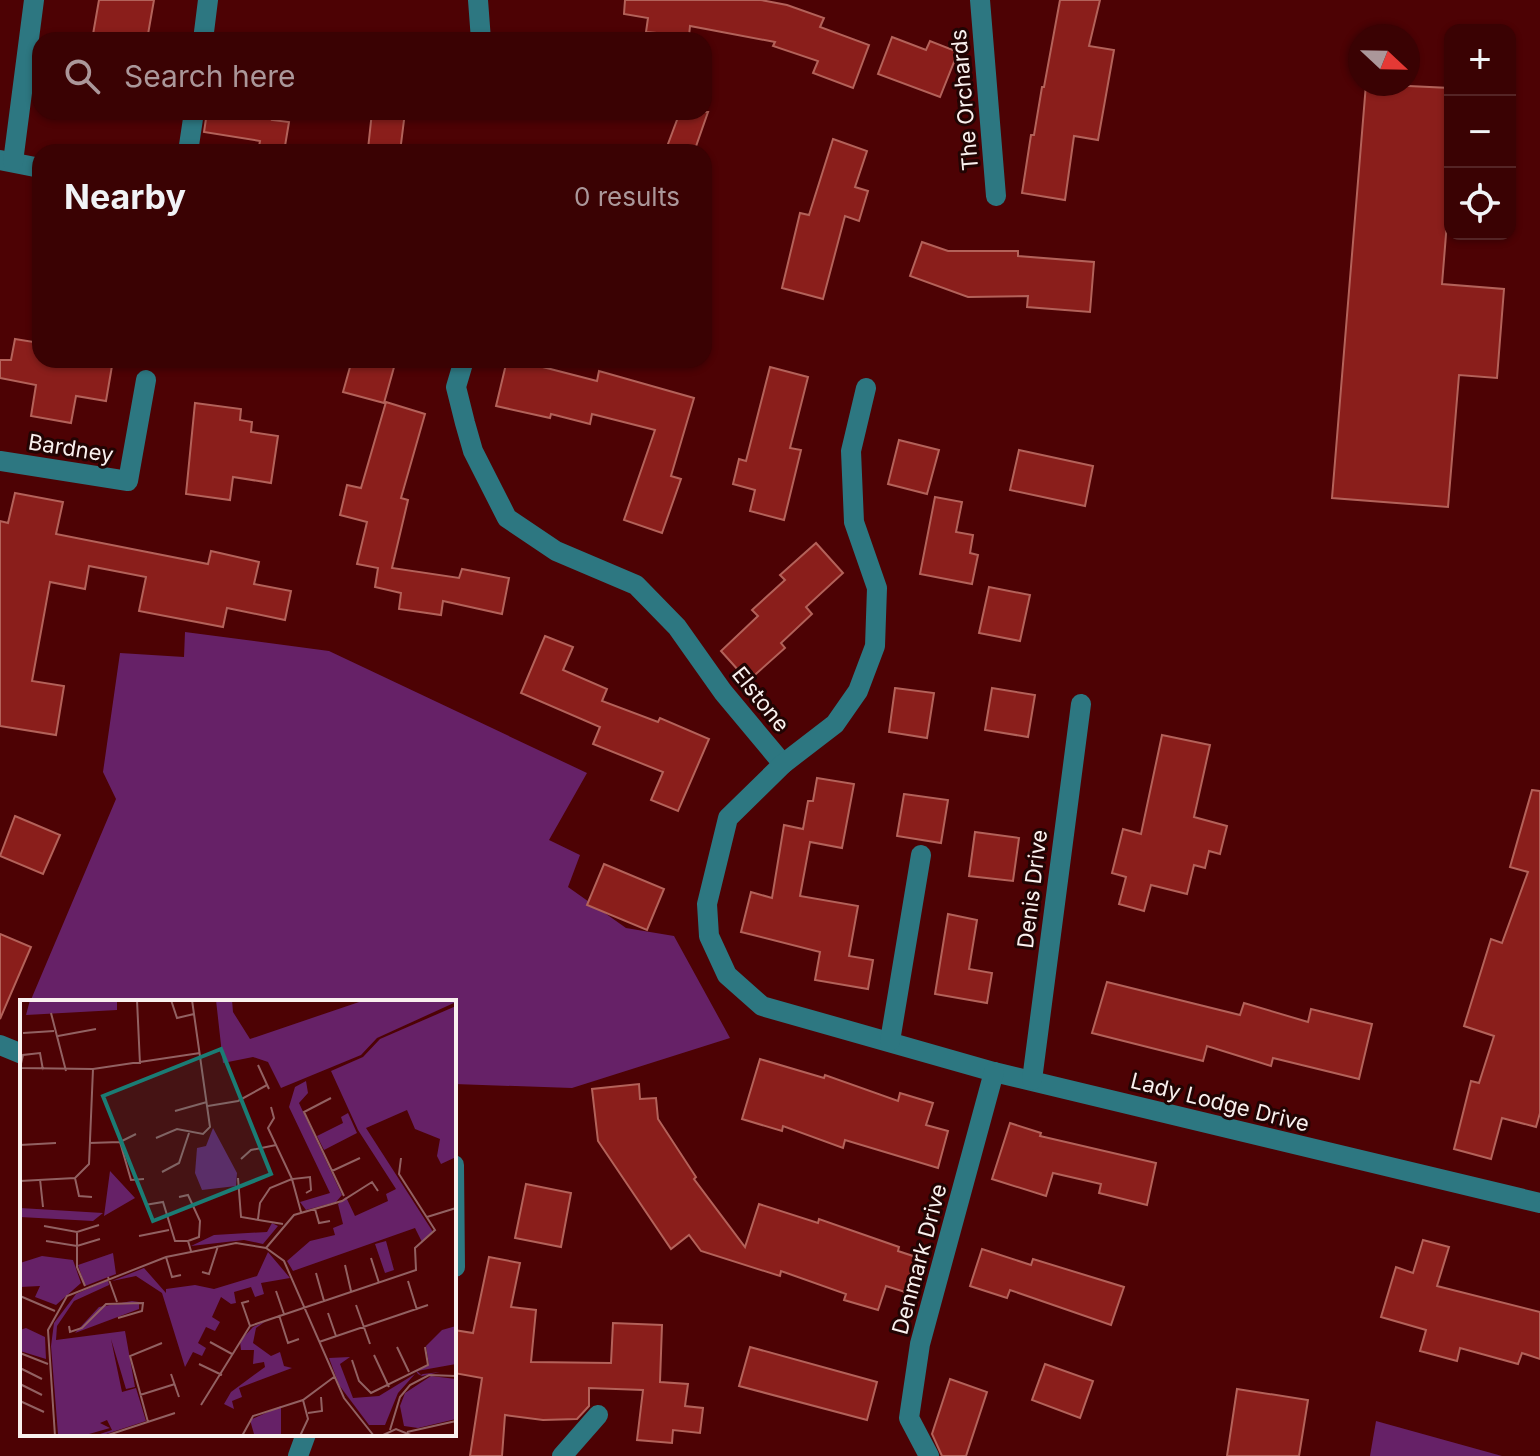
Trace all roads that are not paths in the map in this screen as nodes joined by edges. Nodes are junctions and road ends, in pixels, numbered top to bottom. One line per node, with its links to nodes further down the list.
1 (34, 0): 9 (street)
2 (208, 0): 5 (street)
3 (478, 0): 6 (street)
4 (980, 0): 11 (street, The Orchards)
5 (204, 32)
6 (480, 32)
7 (193, 120): 8 (street)
8 (189, 144)
9 (7, 161): 10 (street)
10 (32, 166)
11 (996, 196)
12 (462, 368): 17 (street, Elstone)
13 (146, 380): 15 (street, Bardney)
14 (866, 388): 17 (street, Elstone)
15 (0, 461)
16 (1081, 704): 23 (street, Denis Drive)
17 (783, 764): 19 (street, Lady Lodge Drive)
18 (921, 855): 19 (street)
19 (890, 1041): 22 (street, Lady Lodge Drive)
20 (0, 1045): 21 (street)
21 (20, 1053)
22 (994, 1072): 23 (street, Lady Lodge Drive); 29 (street, Denmark Drive)
23 (1032, 1080): 24 (street, Lady Lodge Drive)
24 (1540, 1203)
25 (598, 1415): 28 (street)
26 (305, 1436): 27 (street)
27 (298, 1456)
28 (562, 1456)
29 (929, 1456)

